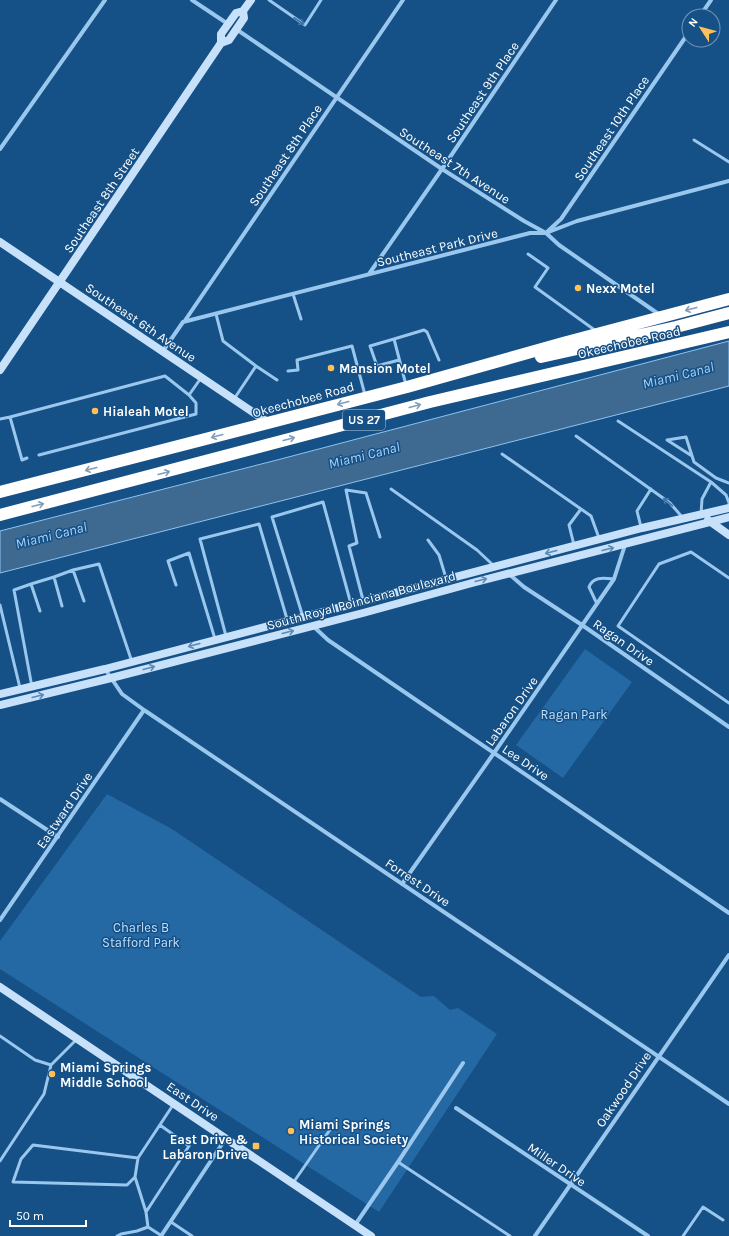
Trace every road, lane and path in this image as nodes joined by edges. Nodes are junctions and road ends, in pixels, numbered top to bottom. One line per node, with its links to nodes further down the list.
1 (105, 0): 15 (street)
2 (192, 0): 9 (street)
3 (251, 0): 8 (street, Southeast 8th Street)
4 (269, 0): 5 (lane, one-way to 5)
5 (321, 0)
6 (403, 0): 13 (street, Southeast 8th Place)
7 (556, 0): 17 (street, Southeast 9th Place)
8 (243, 11): 9 (street, Southeast 8th Street); 10 (street, Southeast 8th Street)
9 (228, 24): 11 (street, Southeast 8th Street)
10 (236, 29): 11 (street, Southeast 8th Street); 13 (street, Southeast 7th Avenue)
11 (221, 43): 23 (street, Southeast 8th Street)
12 (681, 44): 19 (street, Southeast 10th Place)
13 (336, 98): 17 (street, Southeast 7th Avenue); 30 (street, Southeast 8th Place)
14 (694, 140): 16 (lane)
15 (0, 149)
16 (729, 162)
17 (442, 169): 19 (street, Southeast 7th Avenue); 22 (street, Southeast 9th Place)
18 (729, 182): 19 (street, Southeast Park Drive)
19 (546, 233): 22 (street, Southeast Park Drive); 28 (street, Southeast 7th Avenue)
20 (0, 242): 23 (street, Southeast 6th Avenue)
21 (528, 254): 32 (lane)
22 (369, 274): 24 (street, Southeast Park Drive)
23 (60, 282): 34 (street, Southeast 6th Avenue); 38 (street, Southeast 8th Street)
24 (293, 294): 27 (street, Southeast Park Drive); 29 (lane)
25 (729, 299): 28 (highway, Okeechobee Road / US 27, one-way to 28)
26 (729, 313): 40 (highway)
27 (216, 314): 30 (street, Southeast Park Drive); 37 (lane)
28 (662, 317): 32 (highway, Okeechobee Road / US 27)
29 (301, 319)
30 (183, 322): 34 (street)
31 (729, 332): 64 (highway, Okeechobee Road / US 27, one-way to 31)
32 (598, 334): 40 (highway, Okeechobee Road / US 27)
33 (394, 339): 35 (lane); 35 (lane); 36 (lane)
34 (163, 351): 41 (street, Southeast 6th Avenue)
35 (399, 360): 43 (lane)
36 (439, 360)
37 (256, 366): 42 (lane); 46 (lane)
38 (0, 370)
39 (288, 372): 45 (lane)
40 (462, 372): 43 (highway, Okeechobee Road / US 27)
41 (201, 377): 44 (lane); 46 (street, Southeast 6th Avenue)
42 (277, 380)
43 (407, 387): 45 (highway, Okeechobee Road / US 27)
44 (189, 395): 47 (lane); 53 (lane)
45 (366, 397): 50 (highway, Okeechobee Road / US 27, one-way to 50)
46 (234, 399): 50 (street, Southeast 6th Avenue)
47 (10, 417): 48 (lane); 55 (lane)
48 (0, 419)
49 (618, 421): 56 (lane)
50 (269, 423): 60 (highway, Okeechobee Road / US 27, one-way to 60)
51 (576, 436): 59 (lane)
52 (502, 454): 63 (lane)
53 (39, 455)
54 (692, 456): 54 (lane); 57 (lane)
55 (27, 458)
56 (710, 482): 61 (lane); 65 (lane)
57 (729, 483)
58 (392, 489): 76 (lane)
59 (651, 489): 67 (lane, one-way to 59); 69 (lane)
60 (0, 492)
61 (729, 503)
62 (729, 508): 65 (street, South Royal Poinciana Boulevard)
63 (581, 509): 73 (lane); 75 (lane)
64 (0, 515)
65 (701, 515): 67 (street, South Royal Poinciana Boulevard); 68 (street)
66 (729, 517): 68 (street, South Royal Poinciana Boulevard)
67 (683, 518): 69 (street, South Royal Poinciana Boulevard)
68 (711, 522): 70 (street); 74 (street, South Royal Poinciana Boulevard)
69 (642, 528): 73 (street, South Royal Poinciana Boulevard)
70 (729, 535)
71 (380, 537): 86 (lane)
72 (428, 540): 80 (lane)
73 (599, 540): 75 (street, South Royal Poinciana Boulevard)
74 (625, 544): 78 (street, South Royal Poinciana Boulevard, one-way to 74); 82 (street, Labaron Drive)
75 (575, 546): 76 (street, South Royal Poinciana Boulevard, one-way to 76)
76 (495, 567): 80 (street, South Royal Poinciana Boulevard)
77 (73, 570): 79 (lane); 85 (lane); 98 (lane)
78 (509, 574): 94 (street, Ragan Drive); 95 (street, South Royal Poinciana Boulevard, one-way to 78)
79 (54, 577): 83 (lane); 90 (lane)
80 (446, 578): 86 (street, South Royal Poinciana Boulevard)
81 (729, 578): 104 (lane)
82 (614, 579): 88 (street, Labaron Drive); 88 (lane)
83 (31, 584): 91 (lane); 101 (lane)
84 (176, 585): 97 (lane)
85 (84, 601)
86 (363, 601): 87 (street, South Royal Poinciana Boulevard)
87 (351, 604): 92 (street, South Royal Poinciana Boulevard); 92 (lane)
88 (597, 604): 94 (street, Labaron Drive)
89 (0, 605): 102 (lane)
90 (62, 606)
91 (40, 611)
92 (303, 617): 93 (street, South Royal Poinciana Boulevard)
93 (287, 620): 96 (street, South Royal Poinciana Boulevard); 96 (lane)
94 (582, 625): 107 (street, Ragan Drive); 108 (street, Labaron Drive)
95 (313, 626): 100 (street, South Royal Poinciana Boulevard, one-way to 95); 108 (street, Lee Drive)
96 (226, 636): 97 (street, South Royal Poinciana Boulevard)
97 (215, 639): 98 (street, South Royal Poinciana Boulevard, one-way to 98)
98 (132, 662): 99 (street, South Royal Poinciana Boulevard)
99 (105, 669): 100 (street, Forrest Drive); 101 (street, South Royal Poinciana Boulevard)
100 (111, 678): 105 (street, South Royal Poinciana Boulevard, one-way to 100); 106 (street, Forrest Drive)
101 (32, 687): 102 (street, South Royal Poinciana Boulevard)
102 (20, 690): 103 (street, South Royal Poinciana Boulevard)
103 (0, 694)
104 (729, 703)
105 (0, 705)
106 (144, 710): 110 (street, Eastward Drive); 111 (street, Forrest Drive)
107 (729, 727)
108 (494, 753): 111 (street, Labaron Drive); 112 (street, Lee Drive)
109 (0, 800): 110 (street)
110 (58, 837): 113 (street, Eastward Drive)
111 (402, 884): 118 (street, Forrest Drive)
112 (729, 913)
113 (0, 920)
114 (729, 955): 118 (street, Oakwood Drive)
115 (0, 987): 117 (street, East Drive)
116 (0, 1036): 120 (lane)
117 (77, 1039): 120 (lane); 121 (street, East Drive)
118 (658, 1056): 122 (street, Forrest Drive); 132 (street, Oakwood Drive)
119 (463, 1063): 129 (street)
120 (51, 1065): 128 (lane)
121 (174, 1104): 125 (lane); 126 (street, East Drive)
122 (729, 1104)
123 (456, 1108): 132 (street, Miller Drive)
124 (336, 1121): 131 (lane)
125 (160, 1125): 127 (lane); 133 (lane)
126 (226, 1138): 131 (street, East Drive); 135 (street)
127 (138, 1158): 130 (lane); 130 (lane)
128 (0, 1161)
129 (398, 1162): 136 (street); 142 (lane)
130 (135, 1177): 133 (lane)
131 (293, 1184): 136 (street, East Drive)
132 (570, 1185): 143 (street, Oakwood Drive); 144 (street, Miller Drive)
133 (146, 1212): 137 (lane)
134 (723, 1220): 145 (lane)
135 (171, 1222): 139 (street); 140 (lane)
136 (355, 1224): 141 (street, East Drive)
137 (148, 1227): 138 (lane); 139 (lane)
138 (117, 1236)
139 (161, 1236)
140 (192, 1236)
141 (371, 1236)
142 (510, 1236)
143 (535, 1236)
144 (648, 1236)
145 (683, 1236)

